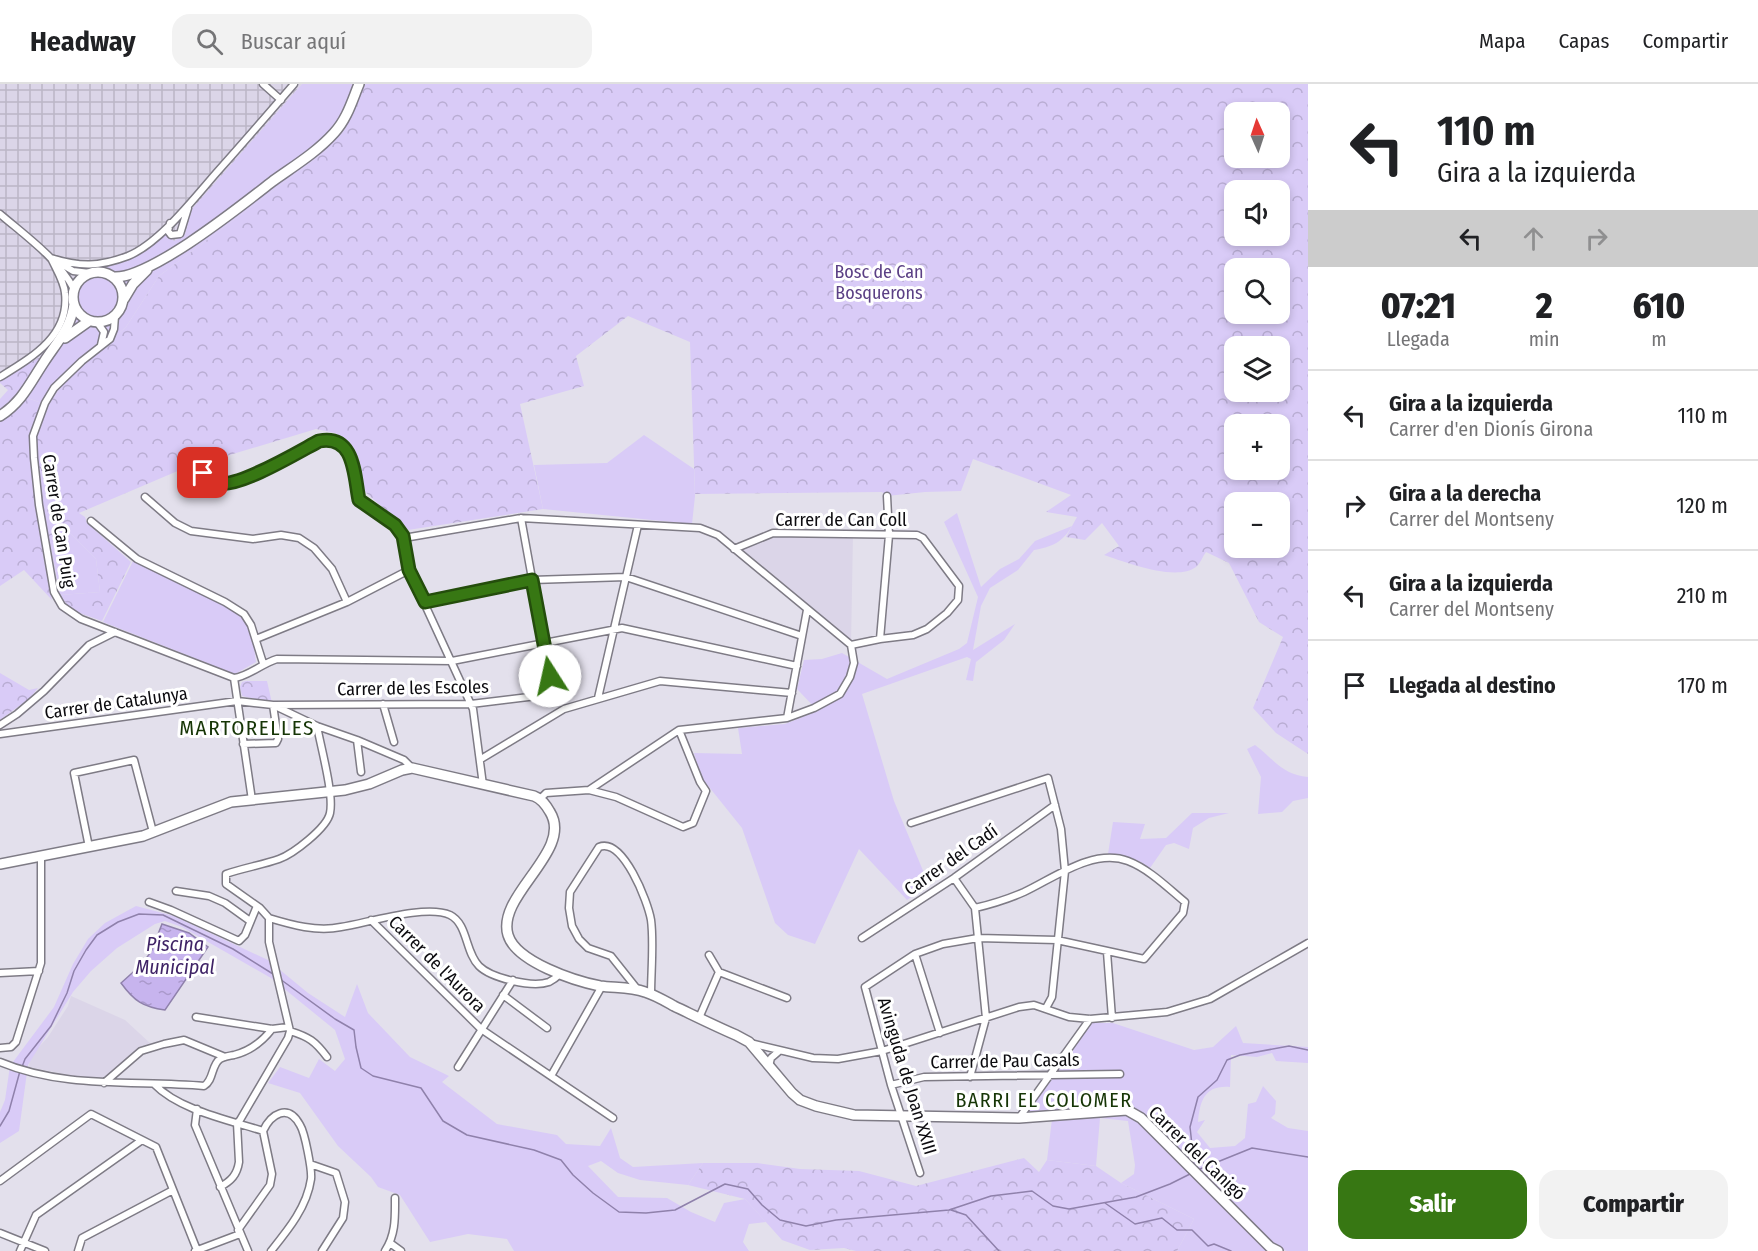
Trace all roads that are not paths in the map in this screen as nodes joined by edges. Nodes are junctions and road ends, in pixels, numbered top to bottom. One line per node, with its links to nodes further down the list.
1 (263, 84): 4 (street)
2 (294, 84): 4 (street)
3 (359, 84): 9 (street)
4 (281, 100): 5 (street)
5 (191, 202): 7 (street); 7 (street)
6 (0, 213): 8 (street)
7 (170, 223): 8 (street)
8 (51, 258): 10 (street); 12 (street); 19 (street)
9 (153, 265): 11 (street); 13 (street)
10 (90, 273): 11 (street); 12 (street)
11 (114, 278): 13 (street)
12 (74, 289): 14 (street)
13 (123, 300): 15 (street)
14 (74, 304): 16 (street); 17 (street)
15 (115, 316): 16 (street); 18 (street, Carrer de Can Puig)
16 (94, 322): 17 (street); 18 (street)
17 (58, 343): 20 (street)
18 (99, 348): 37 (street, Carrer de Can Puig)
19 (0, 377)
20 (0, 416)
21 (203, 473): 28 (street)
22 (887, 496): 27 (street)
23 (146, 497): 33 (street)
24 (521, 518): 26 (street); 28 (street); 32 (street)
25 (92, 521): 39 (street)
26 (638, 525): 29 (street); 31 (street)
27 (889, 535): 29 (street, Carrer de Can Coll); 40 (street); 40 (street, Carrer de Can Coll)
28 (404, 538): 30 (street)
29 (734, 549): 35 (street)
30 (409, 570): 33 (street); 34 (street)
31 (626, 578): 32 (street); 36 (street); 38 (street)
32 (532, 580): 34 (street); 41 (street)
33 (347, 602): 39 (street)
34 (425, 602): 43 (street)
35 (807, 610): 38 (street); 42 (street)
36 (614, 629): 41 (street); 45 (street); 48 (street)
37 (115, 632): 46 (street, Carrer de Can Puig); 54 (street)
38 (802, 636): 45 (street)
39 (256, 639): 44 (street)
40 (880, 639): 42 (street)
41 (544, 642): 43 (street); 51 (street, Carrer de les Escoles)
42 (851, 645): 53 (street)
43 (452, 661): 44 (street); 51 (street)
44 (263, 663): 46 (street)
45 (796, 666): 47 (street)
46 (234, 678): 49 (street)
47 (792, 693): 48 (street); 53 (street)
48 (598, 698): 61 (street)
49 (237, 701): 52 (street); 57 (street, Carrer de Catalunya); 60 (street)
50 (383, 704): 51 (street, Carrer de les Escoles); 52 (street, Carrer de les Escoles); 59 (street)
51 (471, 704): 61 (street)
52 (273, 705): 55 (street); 60 (street)
53 (787, 718): 56 (street)
54 (0, 725)
55 (317, 726): 58 (street); 66 (street)
56 (679, 730): 65 (street); 65 (street)
57 (0, 735)
58 (357, 740): 62 (street); 63 (street)
59 (394, 742)
60 (243, 744): 68 (street)
61 (481, 759): 64 (street)
62 (412, 768): 64 (street); 66 (street)
63 (362, 772)
64 (483, 785): 67 (street)
65 (590, 790): 67 (street)
66 (329, 792): 68 (street); 79 (street)
67 (540, 799): 94 (street)
68 (252, 800): 71 (street)
69 (1054, 805): 70 (street); 75 (street); 76 (street, Carrer del Cadí)
70 (910, 824)
71 (153, 832): 72 (street); 72 (street)
72 (89, 847): 73 (street)
73 (41, 857): 74 (street); 91 (street)
74 (0, 864)
75 (1065, 871): 80 (street); 86 (street); 88 (street)
76 (954, 878): 80 (street); 84 (street, Carrer del Cadí)
77 (176, 891): 83 (street)
78 (149, 902): 83 (street)
79 (257, 906): 81 (street); 83 (street)
80 (975, 908): 85 (street)
81 (269, 918): 82 (street); 109 (street)
82 (371, 920): 95 (street); 110 (street, Carrer de l'Aurora)
83 (250, 921)
84 (862, 938)
85 (978, 938): 86 (street); 89 (street); 104 (street)
86 (1057, 940): 88 (street); 101 (street)
87 (1308, 943): 105 (street)
88 (1107, 952): 105 (street)
89 (915, 954): 111 (street); 115 (street, Avinguda de Joan XXIII)
90 (709, 955): 92 (street)
91 (39, 971): 93 (street); 113 (street)
92 (719, 972): 100 (street); 103 (street)
93 (0, 973)
94 (562, 973): 95 (street); 96 (street)
95 (513, 980): 98 (street)
96 (602, 986): 97 (street); 126 (street)
97 (638, 991): 99 (street); 99 (street)
98 (503, 995): 107 (street); 110 (street)
99 (651, 995): 103 (street)
100 (787, 998)
101 (1046, 1008): 104 (street); 106 (street)
102 (196, 1017): 108 (street)
103 (699, 1018): 112 (street)
104 (986, 1018): 111 (street); 127 (street)
105 (1113, 1018): 106 (street)
106 (1090, 1019): 125 (street)
107 (547, 1028)
108 (272, 1029): 109 (street); 119 (street)
109 (289, 1029): 120 (street); 135 (street)
110 (481, 1029): 122 (street); 126 (street, Carrer de l'Aurora)
111 (940, 1033): 115 (street)
112 (749, 1042): 114 (street); 118 (street, Carrer del Canigó)
113 (0, 1048)
114 (769, 1048): 117 (street); 118 (street)
115 (882, 1051): 117 (street); 130 (street, Avinguda de Joan XXIII)
116 (778, 1052): 117 (street); 118 (street); 123 (street)
117 (788, 1053)
118 (759, 1055): 123 (street, Carrer del Canigó)
119 (225, 1057): 128 (street); 129 (street)
120 (327, 1058)
121 (0, 1062): 128 (street)
122 (458, 1067)
123 (768, 1067): 132 (street, Carrer del Canigó)
124 (1120, 1074): 125 (street, Carrer de Pau Casals)
125 (1050, 1075): 127 (street, Carrer de Pau Casals); 134 (street)
126 (551, 1076): 133 (street, Carrer de l'Aurora)
127 (970, 1077): 130 (street, Carrer de Pau Casals)
128 (104, 1083): 129 (street)
129 (154, 1084): 131 (street)
130 (891, 1085): 132 (street, Avinguda de Joan XXIII)
131 (198, 1109): 135 (street); 141 (street)
132 (901, 1116): 134 (street, Carrer del Canigó); 139 (street, Avinguda de Joan XXIII)
133 (613, 1118)
134 (1019, 1118): 157 (street, Carrer del Canigó)
135 (237, 1123): 136 (street); 141 (street)
136 (263, 1131): 138 (street); 144 (street)
137 (142, 1140): 140 (street); 142 (street); 146 (street)
138 (310, 1164): 153 (street); 154 (street)
139 (920, 1173)
140 (0, 1181)
141 (220, 1187): 144 (street)
142 (173, 1191): 150 (street); 151 (street)
143 (395, 1198): 147 (street)
144 (239, 1232): 151 (street); 152 (street)
145 (0, 1233): 146 (street)
146 (24, 1242): 148 (street); 149 (street)
147 (390, 1244): 155 (street); 156 (street)
148 (20, 1251)
149 (45, 1251)
150 (78, 1251)
151 (196, 1251)
152 (248, 1251)
153 (271, 1251)
154 (321, 1251)
155 (385, 1251)
156 (401, 1251)
157 (1278, 1251)

